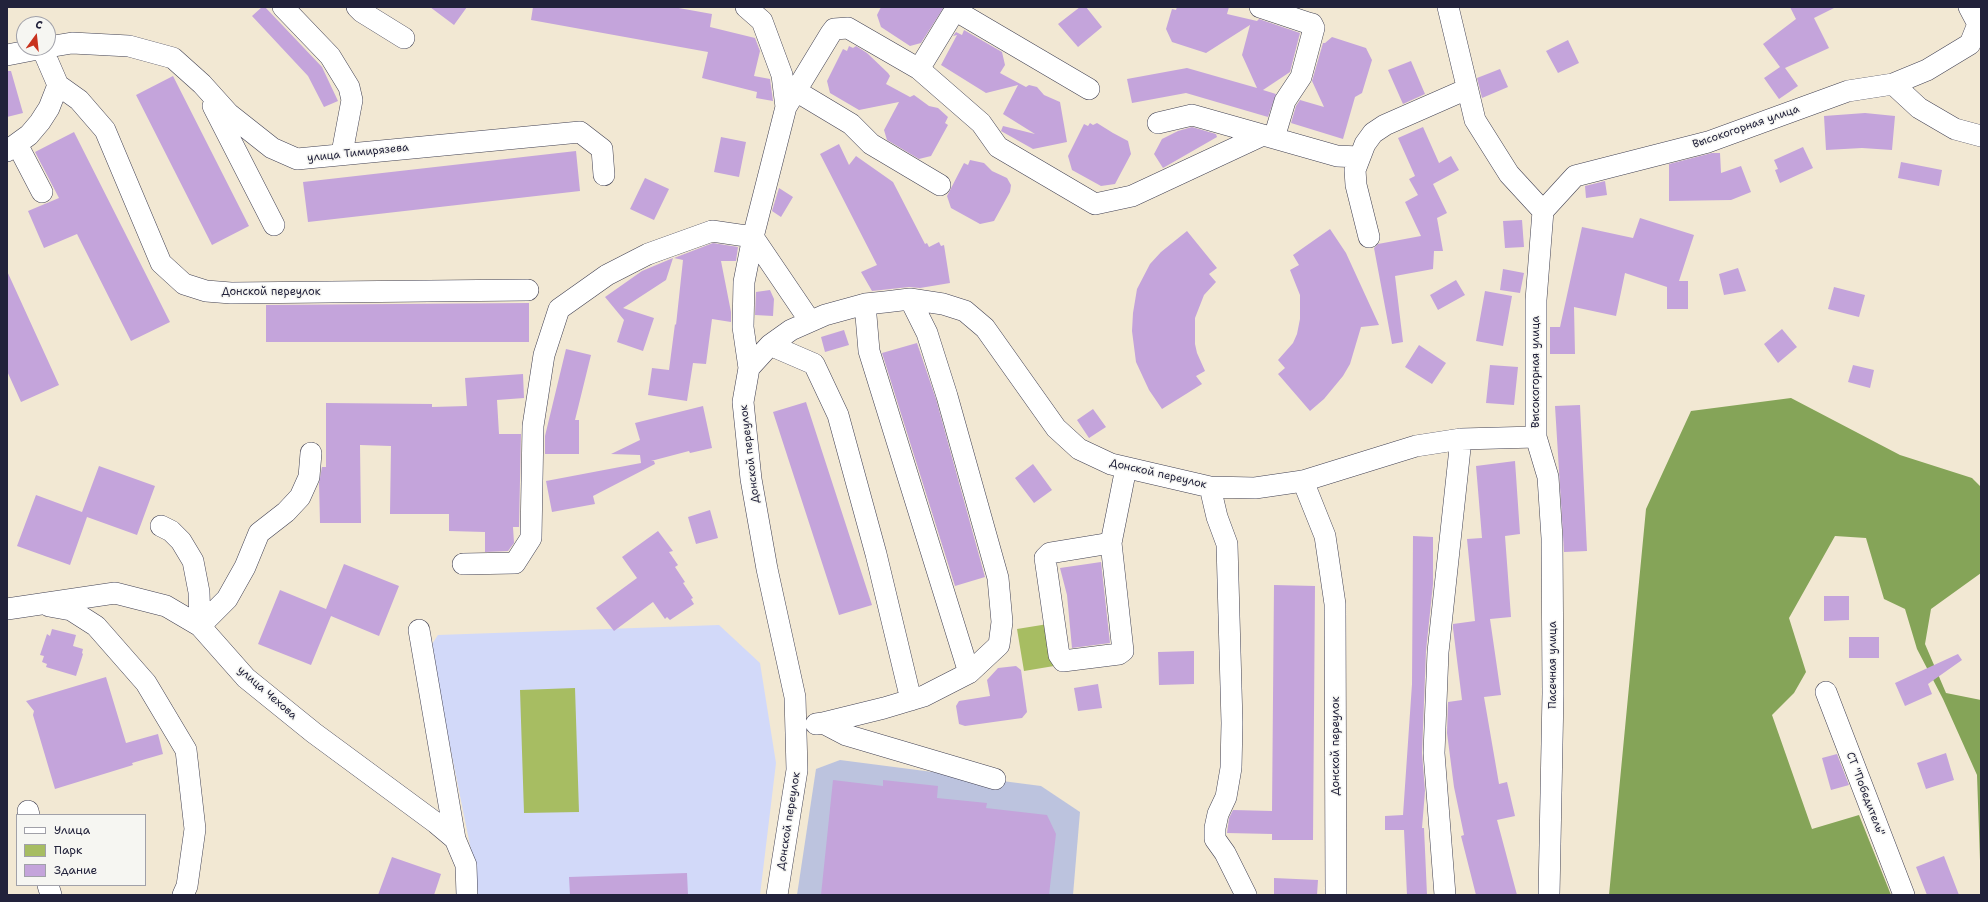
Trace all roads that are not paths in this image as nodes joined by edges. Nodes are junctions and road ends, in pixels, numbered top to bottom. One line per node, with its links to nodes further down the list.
1 (283, 7): 22 (street)
2 (357, 7): 7 (street)
3 (746, 7): 17 (street)
4 (1260, 7): 19 (street)
5 (1448, 7): 16 (street)
6 (1969, 7): 8 (street, Высокогорная улица)
7 (404, 38)
8 (1976, 40): 13 (street, Высокогорная улица)
9 (56, 46): 12 (street, улица Тимирязева)
10 (45, 56): 14 (street)
11 (919, 69): 15 (street); 17 (street); 19 (street)
12 (202, 84): 22 (street, улица Тимирязева); 28 (street)
13 (1893, 84): 20 (street); 27 (street, Высокогорная улица)
14 (58, 85): 21 (street); 31 (street, Донской переулок)
15 (1089, 88)
16 (1467, 89): 23 (street); 27 (street)
17 (791, 99): 25 (street); 29 (street)
18 (1158, 123): 19 (street)
19 (1269, 136): 23 (street)
20 (1981, 136)
21 (12, 147): 26 (street)
22 (342, 154): 24 (street, улица Тимирязева)
23 (1359, 157): 30 (street)
24 (604, 176)
25 (940, 185)
26 (42, 192)
27 (1543, 211): 37 (street, Высокогорная улица)
28 (274, 224)
29 (753, 237): 34 (street); 36 (street); 45 (street)
30 (1369, 237)
31 (528, 290)
32 (910, 300): 33 (street, Донской переулок); 40 (street, Донской переулок); 50 (street)
33 (865, 304): 34 (street, Донской переулок); 50 (street)
34 (810, 321): 35 (street, Донской переулок)
35 (770, 345): 36 (street, Донской переулок); 52 (street)
36 (750, 368): 54 (street, Донской переулок)
37 (1536, 437): 38 (street, Донской переулок); 63 (street, Пасечная улица)
38 (1461, 439): 41 (street, Донской переулок); 62 (street)
39 (311, 453): 48 (street)
40 (1126, 468): 42 (street, Донской переулок); 44 (street)
41 (1303, 481): 42 (street, Донской переулок); 61 (street, Донской переулок)
42 (1210, 487): 60 (street)
43 (161, 526): 48 (street)
44 (1111, 543): 44 (street)
45 (463, 564)
46 (36, 604): 47 (street, улица Чехова); 48 (street, улица Чехова); 57 (street)
47 (7, 609)
48 (200, 626): 56 (street, улица Чехова)
49 (419, 630): 56 (street)
50 (969, 673): 52 (street)
51 (1826, 692): 64 (street, СТ "Победитель")
52 (911, 700): 53 (street)
53 (824, 723): 54 (street); 55 (street)
54 (796, 727): 59 (street, Донской переулок)
55 (995, 779)
56 (455, 839): 58 (street, улица Чехова)
57 (183, 895)
58 (468, 895)
59 (777, 895)
60 (1246, 895)
61 (1336, 895)
62 (1445, 895)
63 (1549, 895)
64 (1904, 895)

